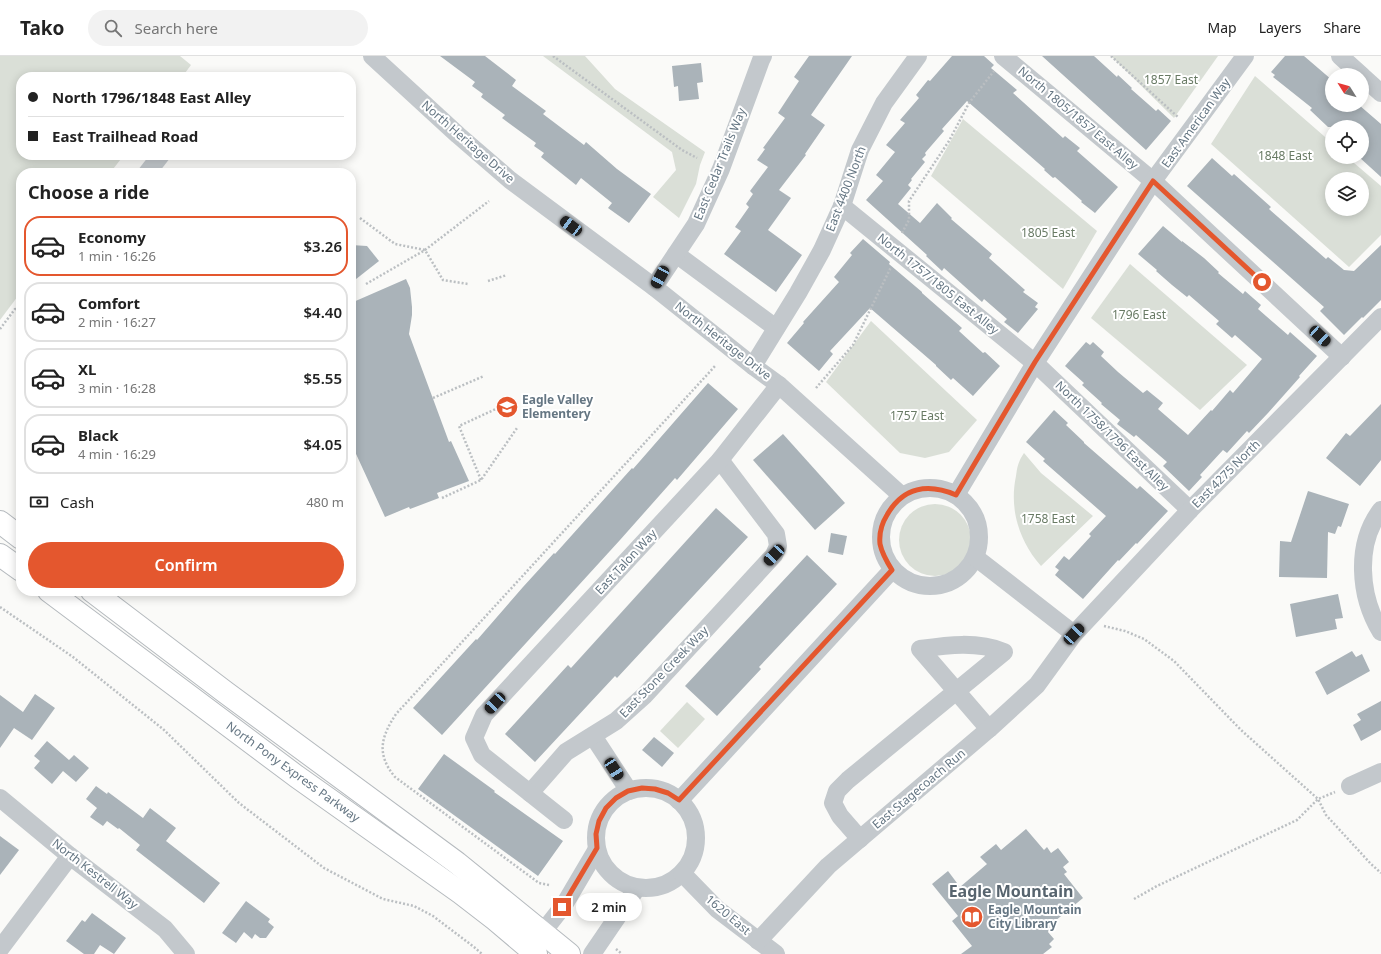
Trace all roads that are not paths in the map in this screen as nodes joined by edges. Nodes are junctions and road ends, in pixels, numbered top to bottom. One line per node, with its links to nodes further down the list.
1 (372, 56): 15 (street, North Heritage Drive)
2 (918, 56): 13 (street, East 4400 North)
3 (1245, 56): 12 (street, East American Way)
4 (1340, 56): 7 (street)
5 (760, 57): 14 (street, East Cedar Trails Way)
6 (999, 63): 12 (street, North 1805/1857 East Alley)
7 (1354, 68)
8 (1369, 81): 9 (street)
9 (1381, 92)
10 (157, 160): 11 (street)
11 (151, 168)
12 (1153, 181): 18 (street, North 1805/1857 East Alley); 19 (street, East American Way)
13 (842, 206): 17 (street, East 4400 North); 19 (street, North 1757/1805 East Alley)
14 (676, 254): 15 (street, East Cedar Trails Way); 17 (street)
15 (654, 288): 20 (street, North Heritage Drive)
16 (1381, 317): 18 (street, East 4275 North)
17 (776, 328): 20 (street, East 4400 North)
18 (1342, 357): 25 (street, East 4275 North)
19 (1035, 362): 23 (street, East American Way); 25 (street, North 1758/1796 East Alley)
20 (753, 366): 21 (street, North Heritage Drive)
21 (779, 385): 22 (street, East Talon Way); 24 (street, North Heritage Drive)
22 (720, 460): 38 (street, East Stone Creek Way); 42 (street, East Talon Way)
23 (956, 495): 24 (street); 30 (street)
24 (902, 496): 32 (street)
25 (1190, 510): 36 (street, East 4275 North)
26 (1381, 510): 35 (street)
27 (0, 522): 28 (main road)
28 (16, 534)
29 (0, 555): 31 (main road)
30 (975, 557): 32 (street); 36 (street)
31 (16, 566)
32 (892, 570): 44 (street)
33 (56, 596): 52 (main road, North Pony Express Parkway)
34 (99, 596): 52 (main road, North Pony Express Parkway)
35 (1381, 632)
36 (1074, 634): 37 (street, East Stagecoach Run)
37 (989, 729): 46 (street, East Stagecoach Run); 46 (street)
38 (593, 736): 41 (street); 42 (street, East Stone Creek Way)
39 (1381, 772): 40 (street)
40 (1350, 786)
41 (628, 791): 44 (street); 47 (street)
42 (530, 793): 45 (street)
43 (0, 798): 48 (street, North Kestrell Way)
44 (679, 800): 49 (street)
45 (564, 820)
46 (860, 839): 51 (street, East Stagecoach Run)
47 (597, 848): 50 (street); 52 (street)
48 (70, 856): 53 (street); 54 (street, North Kestrell Way)
49 (682, 873): 50 (street); 51 (street, 1620 East)
50 (637, 888): 56 (street)
51 (758, 941): 57 (street, 1620 East)
52 (534, 946): 55 (main road, North Pony Express Parkway)
53 (0, 949)
54 (186, 954)
55 (569, 954)
56 (592, 954)
57 (776, 954)

